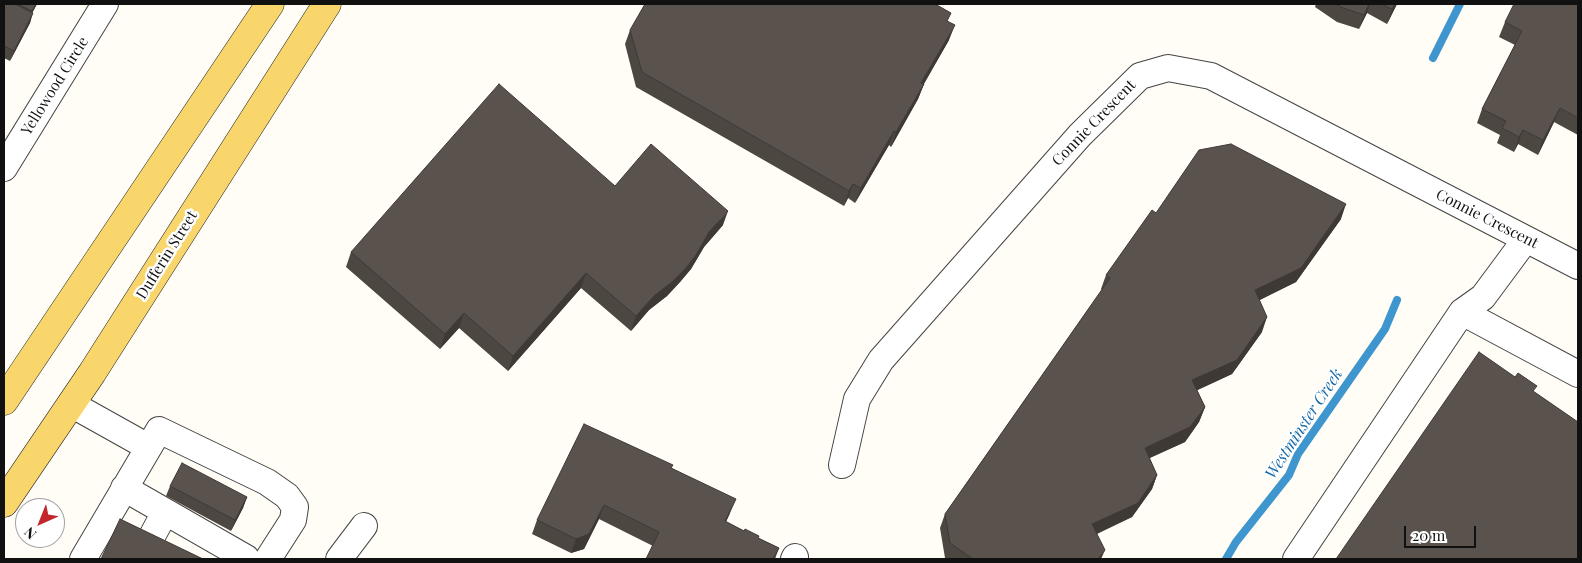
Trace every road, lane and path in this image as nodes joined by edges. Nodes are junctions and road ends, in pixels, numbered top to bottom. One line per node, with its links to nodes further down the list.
1 (105, 4): 4 (street, Yellowood Circle)
2 (270, 4): 9 (main road)
3 (327, 4): 10 (main road, Dufferin Street)
4 (4, 168)
5 (1526, 238): 6 (street, Connie Crescent); 7 (street); 12 (street, Connie Crescent)
6 (1578, 266)
7 (1462, 312): 8 (street); 22 (street)
8 (1578, 374)
9 (4, 401)
10 (71, 404): 11 (street); 14 (main road, Dufferin Street)
11 (148, 447): 13 (street); 20 (street)
12 (842, 465)
13 (124, 488): 15 (street); 18 (street)
14 (4, 503)
15 (165, 512): 17 (street); 19 (street)
16 (364, 526): 21 (street)
17 (150, 540)
18 (82, 559)
19 (245, 559)
20 (268, 559)
21 (340, 559)
22 (1296, 559)

